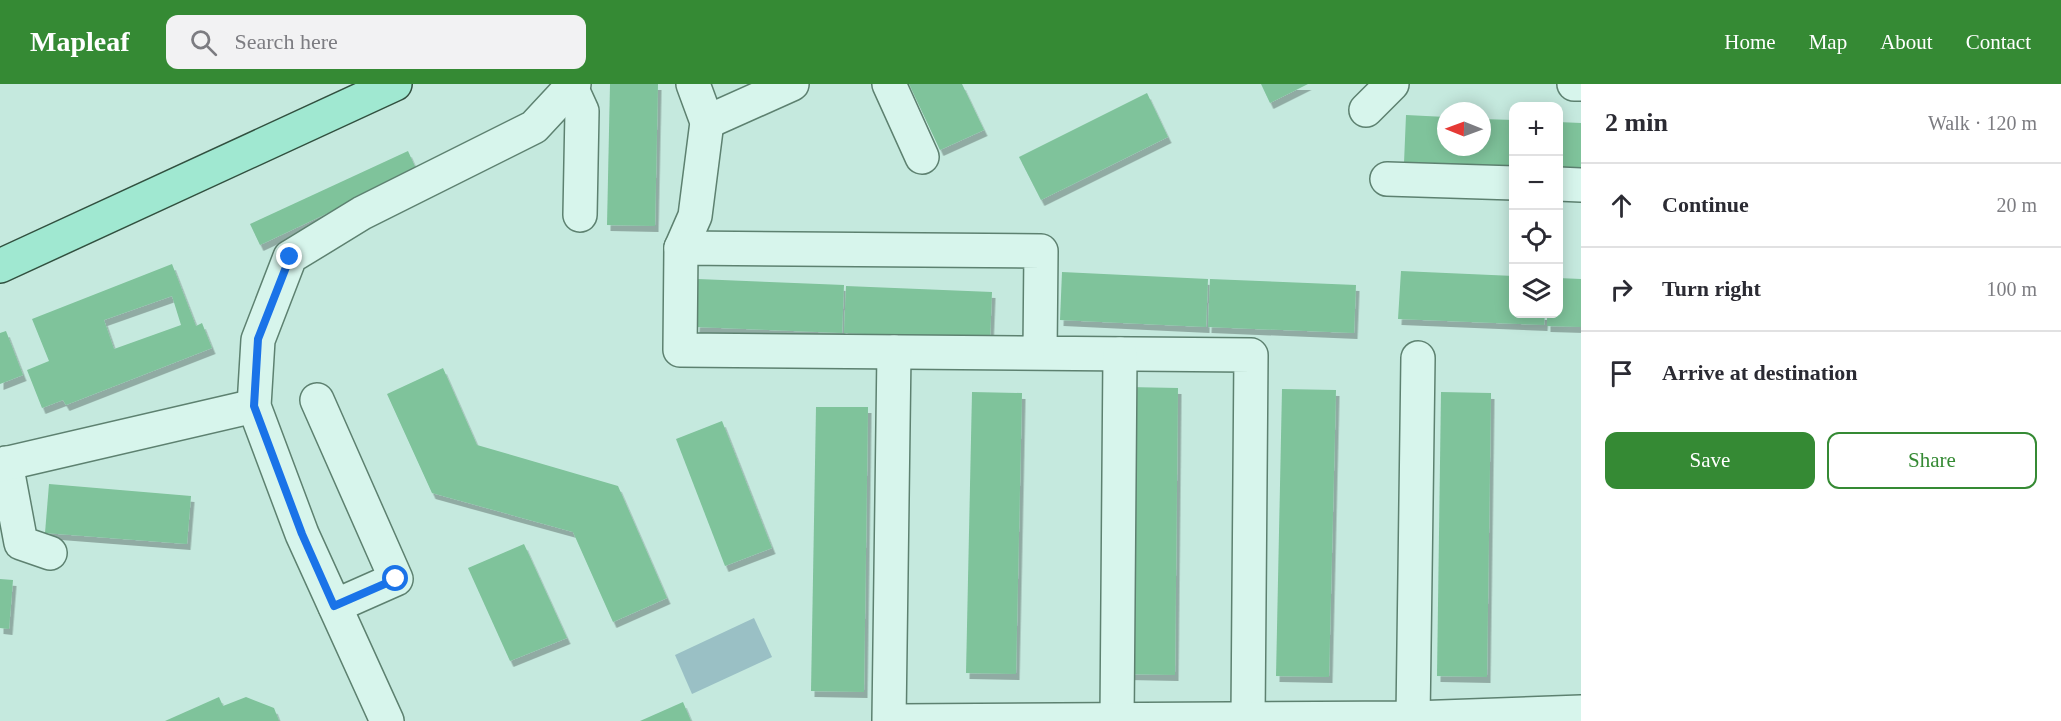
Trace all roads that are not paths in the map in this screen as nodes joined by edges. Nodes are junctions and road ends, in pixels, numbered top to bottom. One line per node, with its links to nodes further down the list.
1 (394, 84): 18 (main road)
2 (693, 84): 10 (lane)
3 (792, 84): 10 (lane)
4 (889, 84): 11 (lane)
5 (1392, 84): 9 (lane)
6 (1574, 84): 7 (lane)
7 (1581, 84)
8 (572, 86): 16 (lane); 24 (lane)
9 (1366, 110)
10 (707, 122): 17 (lane)
11 (922, 157)
12 (1387, 179): 13 (lane)
13 (1509, 183)
14 (1563, 184): 15 (lane)
15 (1581, 185)
16 (580, 215)
17 (681, 248): 19 (lane); 20 (lane)
18 (0, 266)
19 (894, 352): 20 (lane); 33 (lane)
20 (1040, 353): 21 (lane)
21 (1120, 354): 30 (lane); 31 (lane)
22 (1418, 358): 29 (lane)
23 (317, 400): 27 (lane)
24 (254, 406): 25 (lane); 27 (lane)
25 (3, 464): 26 (lane)
26 (50, 553)
27 (334, 606): 32 (lane)
28 (1581, 712): 29 (lane)
29 (1413, 718): 30 (lane)
30 (1248, 719): 31 (lane)
31 (1117, 720): 33 (lane)
32 (387, 721)
33 (894, 721)

